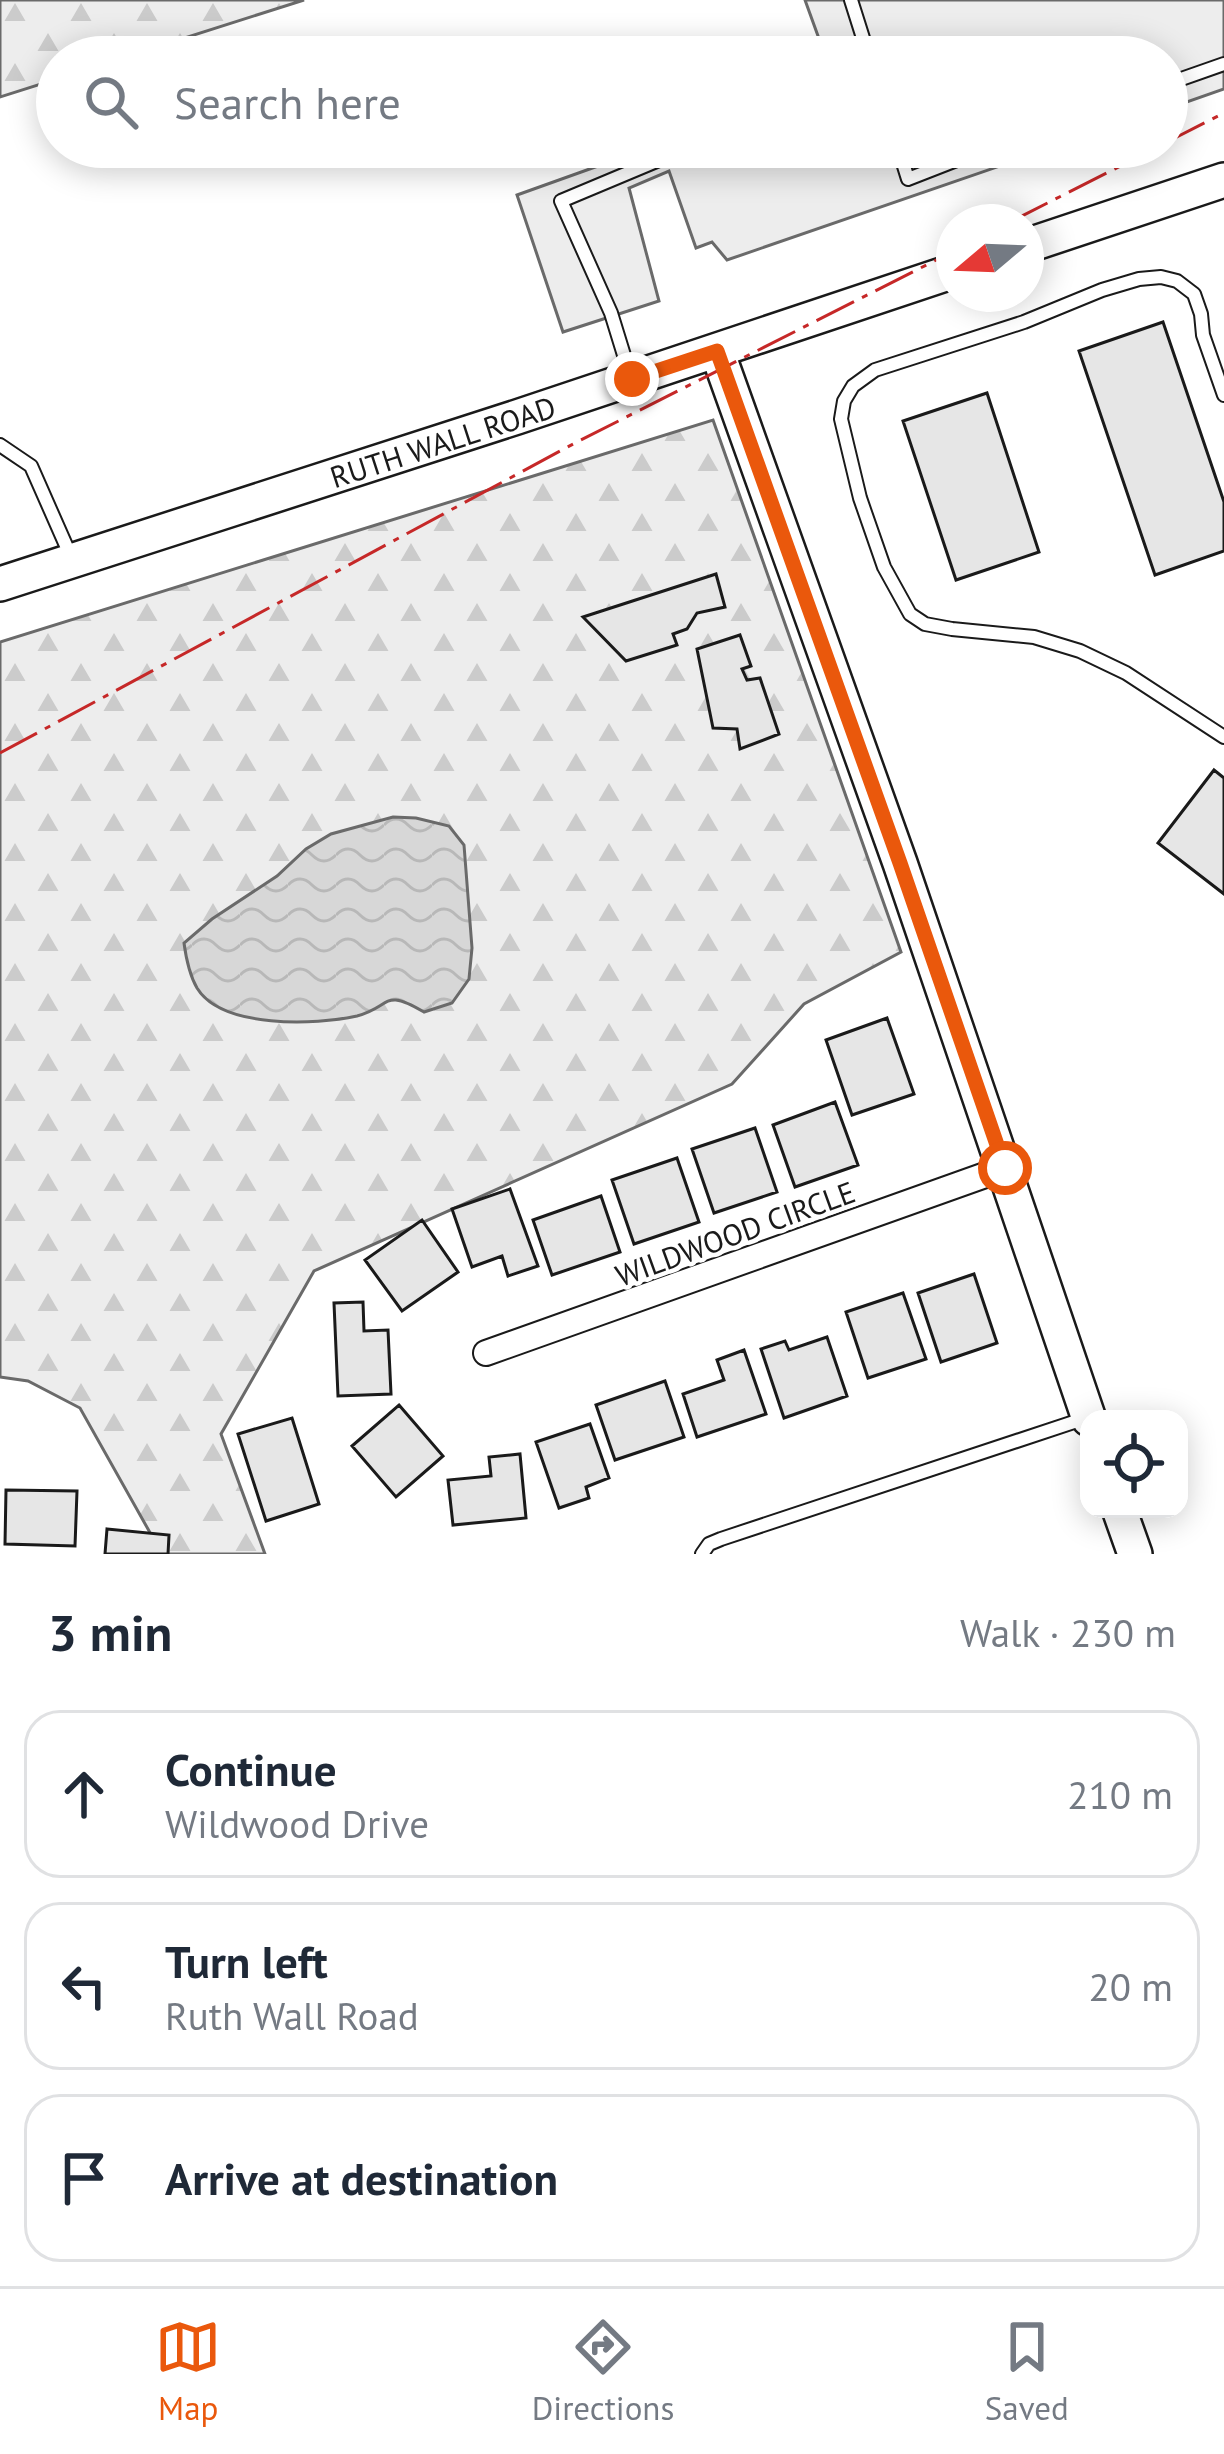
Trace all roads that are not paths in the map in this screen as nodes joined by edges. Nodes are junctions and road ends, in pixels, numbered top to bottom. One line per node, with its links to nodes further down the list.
1 (851, 0): 2 (lane)
2 (862, 36)
3 (1224, 64): 4 (lane)
4 (1188, 77)
5 (639, 168): 12 (lane)
6 (905, 168): 7 (lane)
7 (936, 168)
8 (1224, 179): 9 (street)
9 (1044, 240)
10 (936, 277): 11 (street, RUTH WALL ROAD)
11 (717, 351): 12 (street, RUTH WALL ROAD); 18 (street)
12 (632, 379): 15 (street, RUTH WALL ROAD)
13 (1224, 394): 17 (lane)
14 (0, 445): 15 (lane)
15 (73, 560): 16 (street, RUTH WALL ROAD)
16 (0, 584)
17 (1224, 737)
18 (1005, 1168): 19 (street, WILDWOOD CIRCLE); 20 (street)
19 (486, 1353)
20 (1086, 1410)
21 (1080, 1421): 23 (lane)
22 (1123, 1518): 24 (street)
23 (702, 1554)
24 (1135, 1554)

